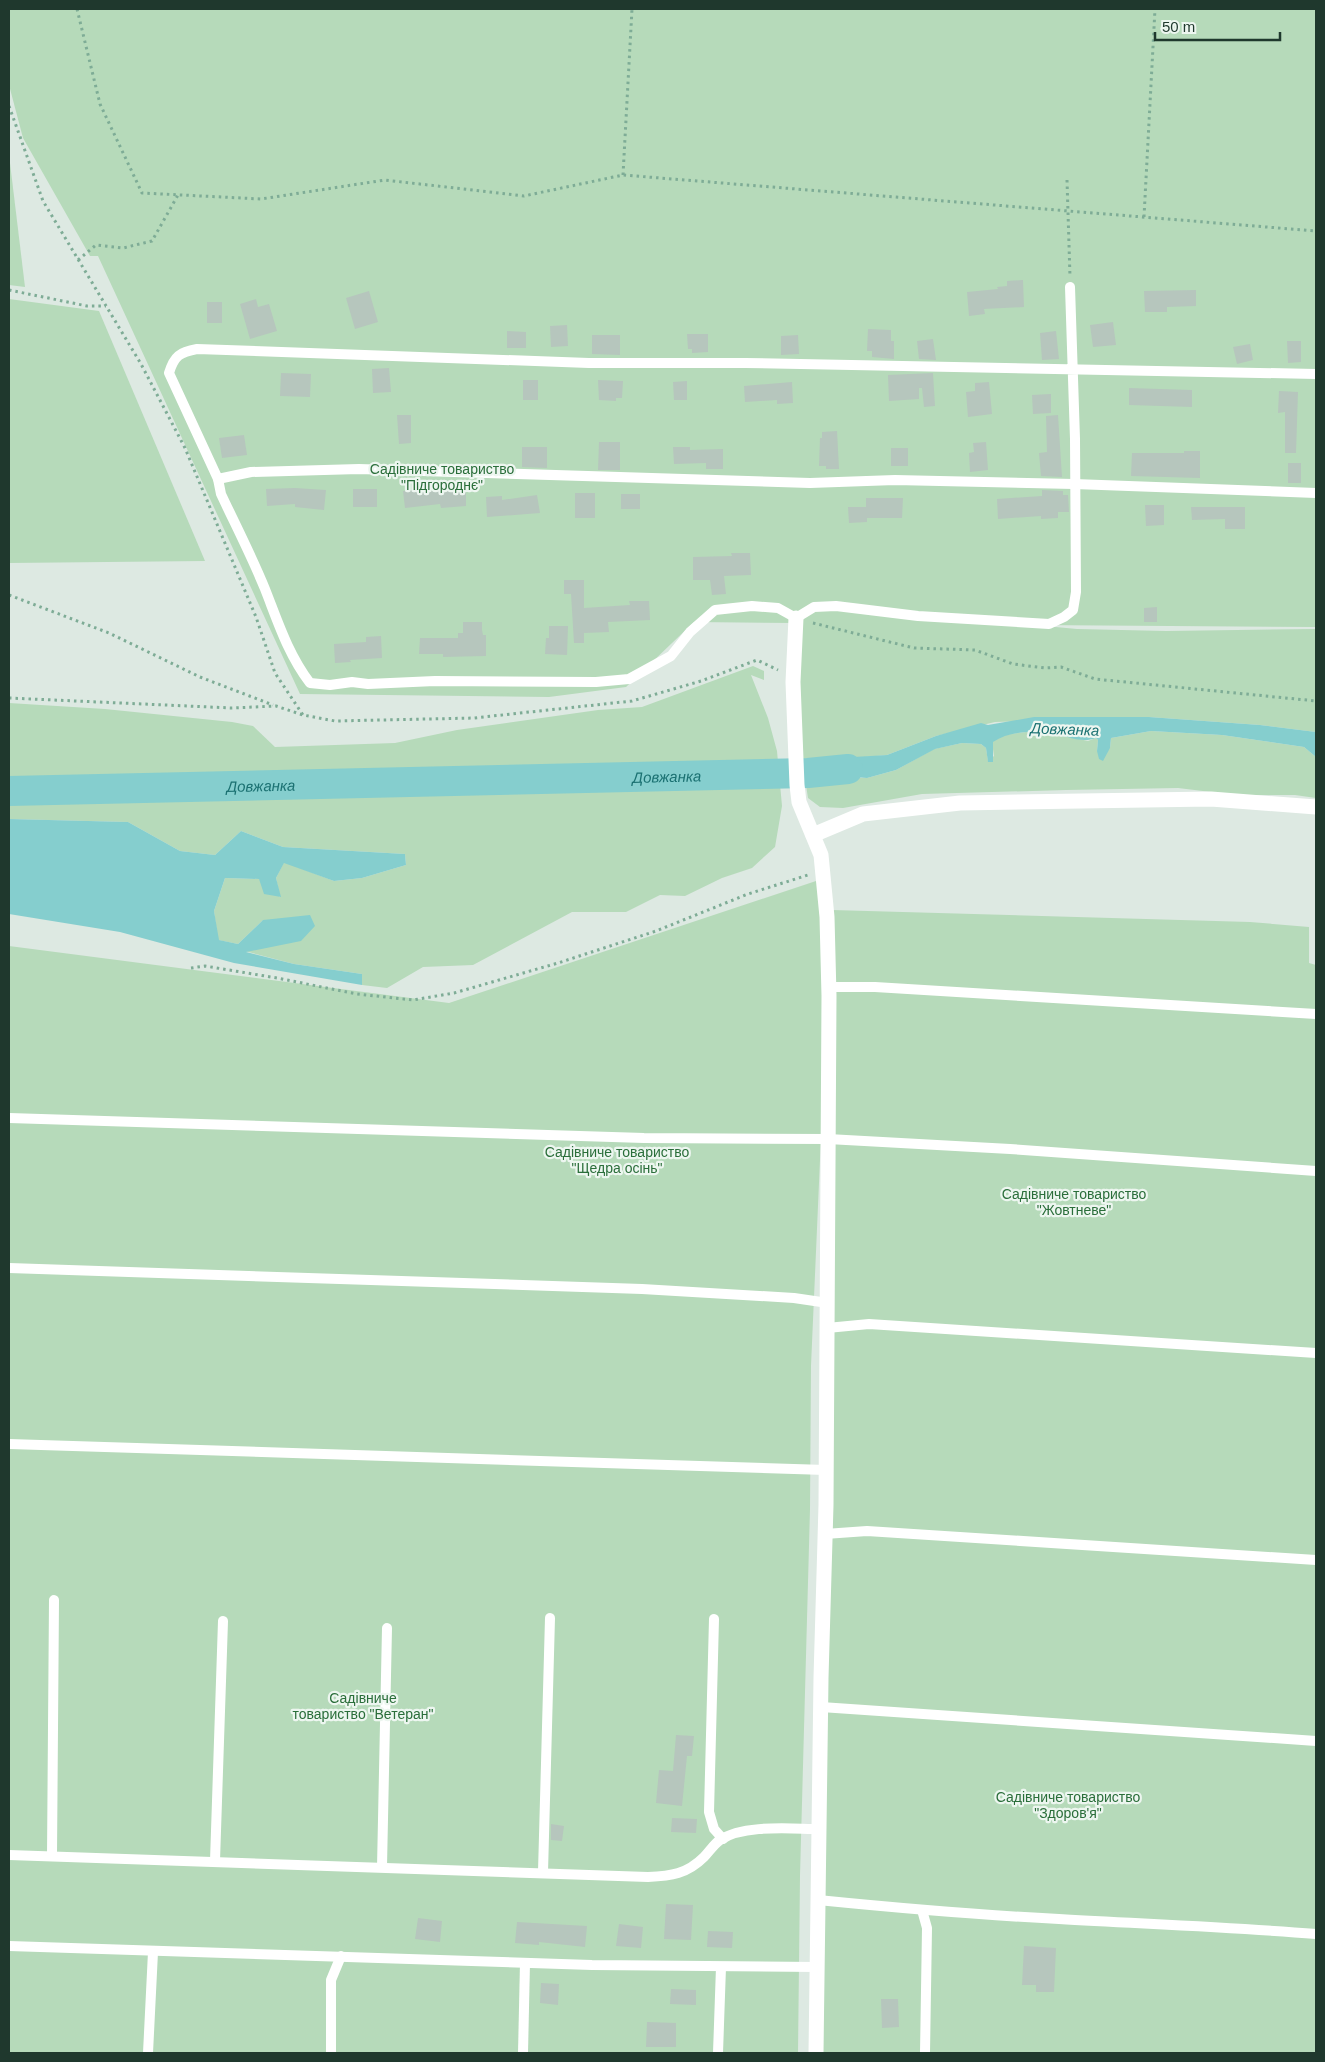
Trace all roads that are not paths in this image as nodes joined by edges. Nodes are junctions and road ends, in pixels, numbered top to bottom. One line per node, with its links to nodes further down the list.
1 (1070, 287): 2 (lane)
2 (1072, 370): 3 (lane); 4 (lane); 5 (lane)
3 (1316, 374)
4 (218, 478): 5 (lane); 7 (lane)
5 (1074, 484): 6 (lane); 7 (lane)
6 (1316, 493)
7 (796, 618): 9 (street)
8 (1316, 807): 9 (street)
9 (813, 835): 10 (street)
10 (828, 987): 11 (lane); 13 (street)
11 (1316, 1014)
12 (9, 1118): 13 (lane)
13 (828, 1139): 14 (lane); 16 (street)
14 (1316, 1171)
15 (9, 1268): 16 (lane)
16 (828, 1303): 17 (street)
17 (828, 1328): 18 (lane); 20 (street)
18 (1316, 1353)
19 (9, 1444): 20 (lane)
20 (826, 1470): 21 (street)
21 (825, 1534): 22 (lane); 28 (street)
22 (1316, 1560)
23 (54, 1600): 33 (lane)
24 (550, 1618): 36 (lane)
25 (714, 1619): 31 (lane)
26 (224, 1621): 34 (lane)
27 (387, 1628): 35 (lane)
28 (821, 1707): 29 (lane); 30 (street)
29 (1316, 1741)
30 (819, 1829): 31 (lane); 37 (street)
31 (723, 1839): 36 (lane)
32 (9, 1855): 33 (lane)
33 (52, 1856): 34 (lane)
34 (216, 1861): 35 (lane)
35 (382, 1867): 36 (lane)
36 (543, 1872)
37 (818, 1900): 38 (lane); 45 (street)
38 (922, 1910): 39 (lane); 51 (lane)
39 (1316, 1934)
40 (9, 1946): 41 (lane)
41 (153, 1952): 42 (lane); 46 (lane)
42 (341, 1956): 43 (lane); 47 (lane)
43 (525, 1962): 44 (lane); 48 (lane)
44 (721, 1967): 45 (lane); 49 (lane)
45 (817, 1968): 50 (street)
46 (148, 2053)
47 (331, 2053)
48 (523, 2053)
49 (718, 2053)
50 (816, 2053)
51 (925, 2053)

